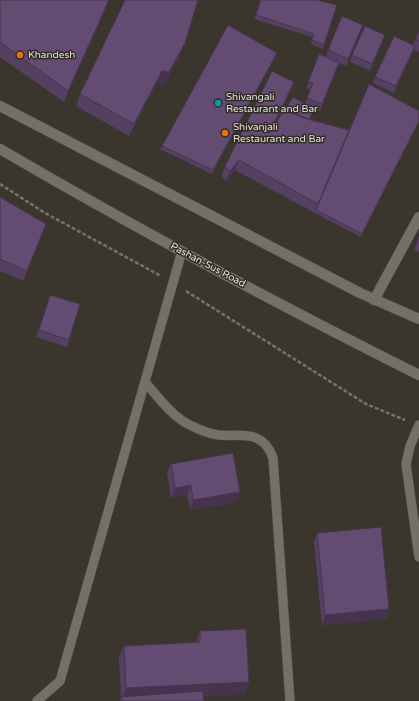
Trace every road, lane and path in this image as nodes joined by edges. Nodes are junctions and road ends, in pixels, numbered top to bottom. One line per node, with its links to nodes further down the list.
1 (0, 106): 7 (main road)
2 (0, 149): 5 (main road, Pashan-Sus Road)
3 (0, 184): 6 (path)
4 (419, 217): 7 (main road)
5 (182, 251): 6 (lane); 9 (main road, Pashan-Sus Road)
6 (173, 283): 10 (lane); 11 (path)
7 (374, 300): 8 (main road)
8 (419, 320)
9 (419, 375)
10 (145, 382): 13 (lane); 14 (lane)
11 (419, 425): 12 (lane)
12 (419, 557)
13 (37, 701)
14 (290, 701)

